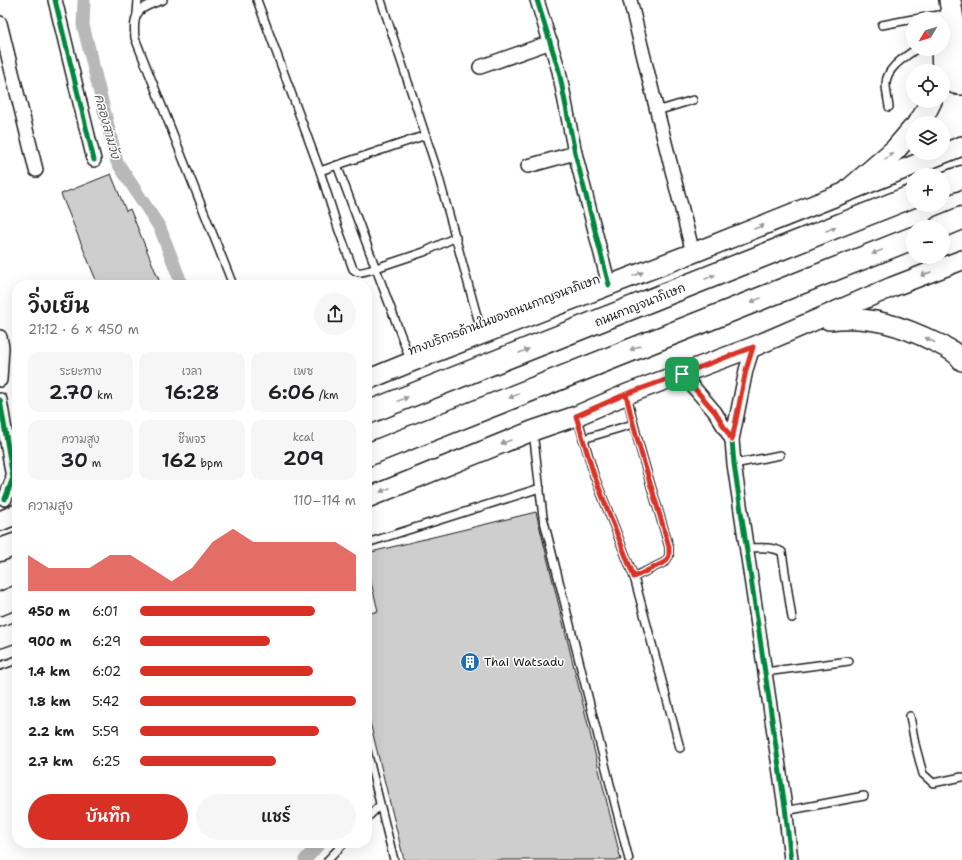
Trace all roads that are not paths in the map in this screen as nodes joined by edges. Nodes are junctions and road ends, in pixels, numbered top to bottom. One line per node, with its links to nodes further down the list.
1 (55, 0): 29 (street)
2 (138, 0): 11 (lane)
3 (163, 0): 11 (lane)
4 (258, 0): 33 (lane)
5 (381, 0): 25 (lane)
6 (537, 0): 16 (street)
7 (630, 0): 24 (street)
8 (959, 0): 12 (main road)
9 (941, 8): 10 (lane); 20 (main road)
10 (931, 12)
11 (137, 14): 45 (lane)
12 (962, 15)
13 (906, 20): 15 (lane)
14 (0, 23): 32 (street)
15 (882, 25)
16 (551, 42): 19 (street); 28 (street)
17 (906, 56): 23 (lane)
18 (942, 63): 21 (main road)
19 (480, 68)
20 (962, 80)
21 (962, 84)
22 (693, 100): 24 (lane)
23 (888, 107)
24 (657, 111): 42 (street)
25 (426, 135): 30 (lane); 40 (lane)
26 (906, 137): 36 (main road, one-way to 26)
27 (962, 146): 36 (main road, ทางบริการด้านในของถนนกาญจนาภิเษก)
28 (576, 153): 31 (street); 46 (street)
29 (94, 160)
30 (337, 165): 33 (lane); 44 (lane)
31 (528, 166)
32 (36, 170)
33 (320, 171): 44 (lane)
34 (962, 177): 35 (highway)
35 (950, 181)
36 (849, 190): 42 (main road, ทางบริการด้านในของถนนกาญจนาภิเษก, one-way to 36)
37 (906, 199): 58 (highway, ถนนกาญจนาภิเษก, one-way to 37)
38 (962, 218): 39 (highway)
39 (950, 223)
40 (456, 237): 44 (lane); 48 (lane)
41 (906, 241): 65 (highway, one-way to 65)
42 (693, 253): 46 (main road, ทางบริการด้านในของถนนกาญจนาภิเษก, one-way to 42)
43 (962, 260): 47 (main road, one-way to 47)
44 (376, 268): 52 (lane)
45 (231, 280)
46 (609, 285): 48 (main road, ทางบริการด้านในของถนนกาญจนาภิเษก)
47 (816, 321): 50 (main road); 51 (main road, one-way to 47)
48 (482, 334): 52 (main road, ทางบริการด้านในของถนนกาญจนาภิเษก)
49 (0, 337): 55 (street)
50 (753, 347): 53 (main road); 63 (street)
51 (962, 361)
52 (411, 362): 54 (main road, ทางบริการด้านในของถนนกาญจนาภิเษก)
53 (682, 374): 56 (main road); 63 (street)
54 (372, 378)
55 (0, 380)
56 (626, 394): 59 (main road); 60 (lane)
57 (0, 400): 64 (street)
58 (372, 411)
59 (576, 416): 61 (main road); 62 (lane)
60 (633, 424): 62 (lane); 78 (lane)
61 (532, 431): 70 (lane); 72 (main road, one-way to 72)
62 (583, 439): 78 (lane)
63 (732, 440): 67 (street)
64 (3, 441): 68 (street)
65 (372, 453)
66 (780, 455): 67 (lane)
67 (734, 464): 76 (street)
68 (12, 474)
69 (12, 480): 71 (street)
70 (540, 488): 74 (lane); 99 (lane)
71 (2, 495): 73 (street)
72 (372, 496)
73 (9, 517)
74 (372, 541)
75 (12, 546): 77 (highway)
76 (747, 548): 81 (lane); 87 (street)
77 (0, 550)
78 (634, 577): 89 (lane)
79 (12, 599): 80 (highway)
80 (0, 604)
81 (792, 618)
82 (12, 634): 83 (main road)
83 (0, 638)
84 (849, 661): 87 (lane)
85 (12, 662): 86 (lane)
86 (0, 666)
87 (765, 672): 94 (street)
88 (910, 716): 91 (lane)
89 (680, 748)
90 (372, 772): 93 (lane)
91 (962, 777)
92 (864, 796): 94 (lane)
93 (380, 805): 95 (lane); 98 (lane)
94 (785, 811): 100 (street)
95 (372, 813)
96 (339, 848): 97 (lane)
97 (328, 860)
98 (394, 860)
99 (629, 860)
100 (791, 860)

